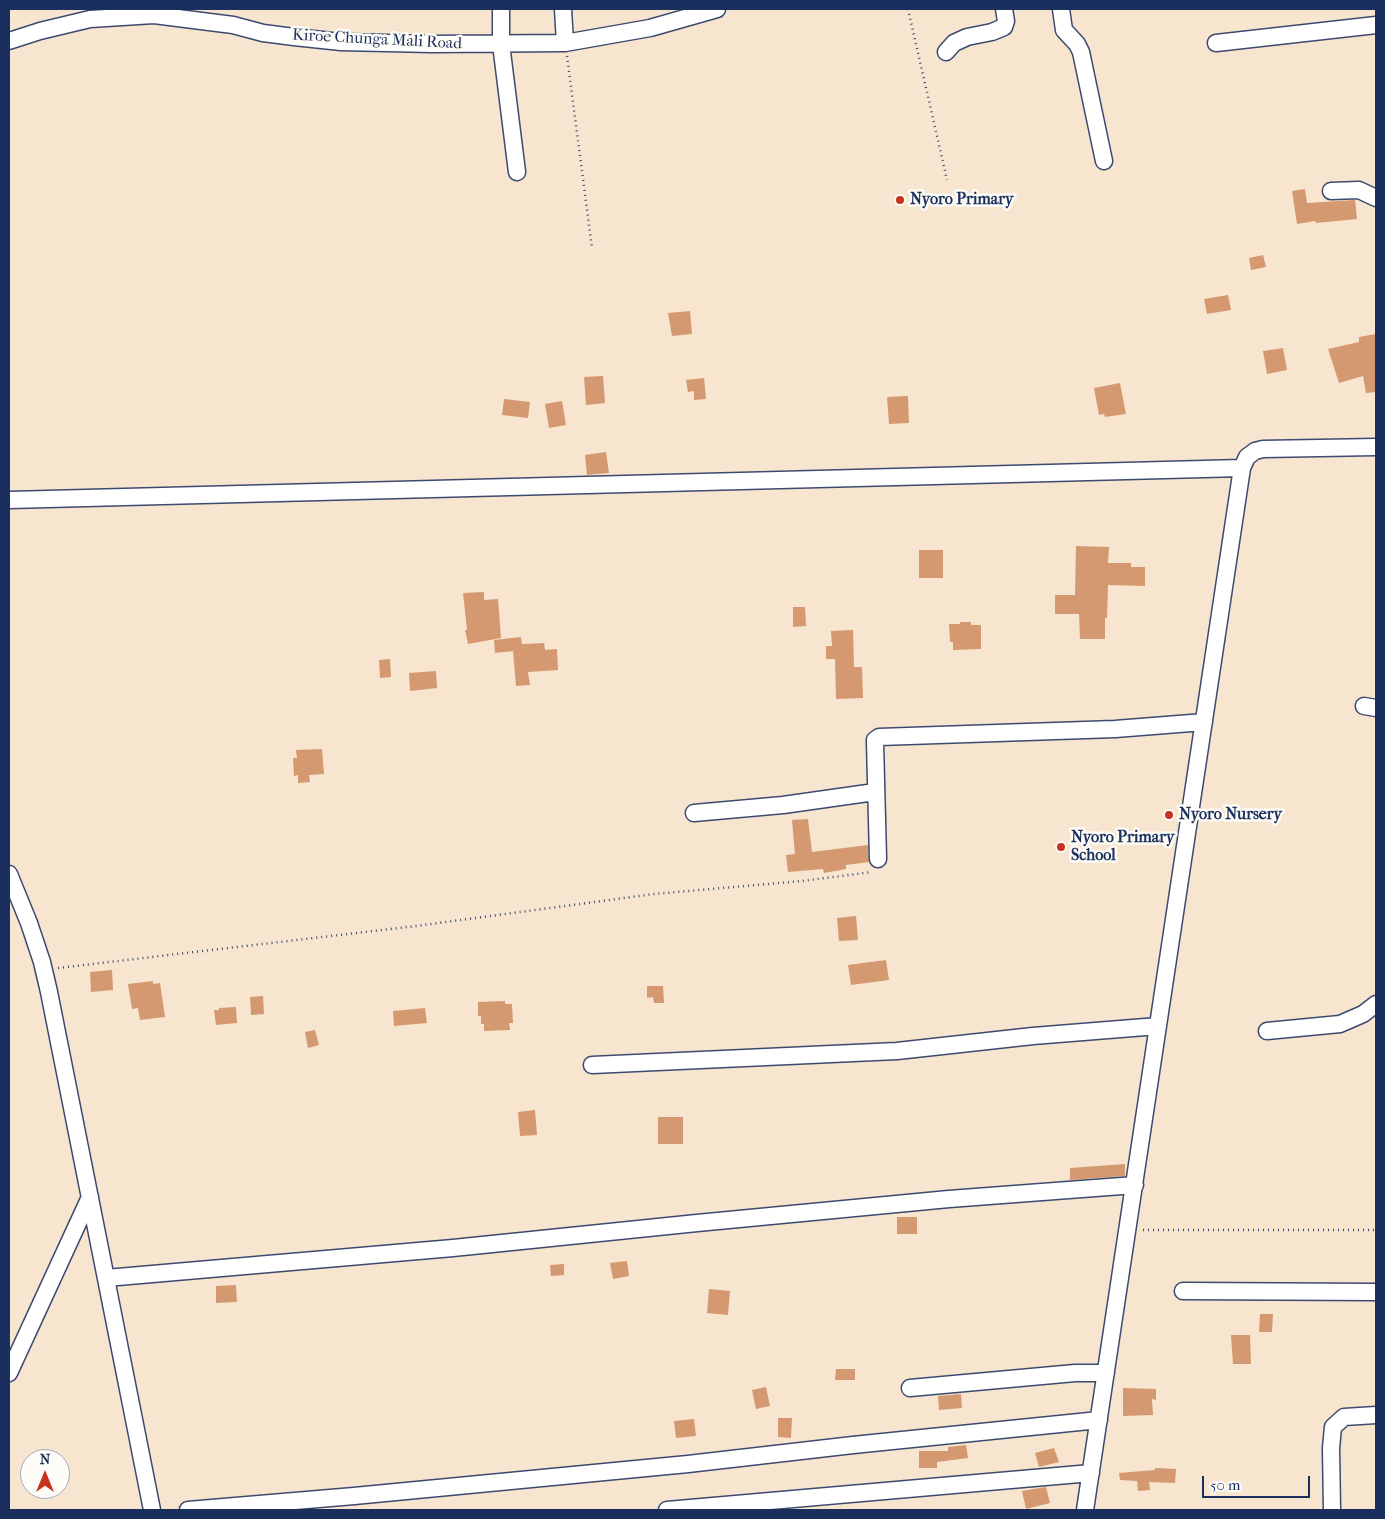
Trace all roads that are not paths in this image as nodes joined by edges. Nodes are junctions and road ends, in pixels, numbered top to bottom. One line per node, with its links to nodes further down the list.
1 (501, 9): 10 (street)
2 (563, 9): 8 (street)
3 (717, 9): 8 (street, Kiroe Chunga Mali Road)
4 (1004, 9): 11 (street)
5 (1061, 9): 12 (street)
6 (1376, 25): 9 (street)
7 (9, 41): 10 (street, Kiroe Chunga Mali Road)
8 (565, 43): 10 (street, Kiroe Chunga Mali Road)
9 (1216, 43)
10 (501, 44): 13 (street)
11 (946, 52)
12 (1104, 161)
13 (518, 172)
14 (1331, 191): 15 (street)
15 (1376, 198)
16 (1376, 447): 17 (street)
17 (1242, 468): 18 (street); 19 (street)
18 (9, 500)
19 (1204, 722): 20 (street); 25 (street)
20 (875, 792): 21 (street); 22 (street)
21 (694, 813)
22 (878, 859)
23 (9, 874): 29 (street)
24 (1376, 1004): 26 (street)
25 (1158, 1026): 27 (street); 28 (street)
26 (1267, 1031)
27 (592, 1065)
28 (1134, 1185): 30 (street); 33 (street)
29 (90, 1197): 30 (street); 34 (street)
30 (106, 1278): 39 (street)
31 (1183, 1292): 32 (street)
32 (1376, 1292)
33 (1106, 1373): 35 (street); 37 (street)
34 (9, 1374)
35 (910, 1388)
36 (1376, 1415): 43 (street)
37 (1099, 1420): 38 (street); 40 (street)
38 (1091, 1472): 41 (street); 42 (street)
39 (152, 1510)
40 (188, 1510)
41 (667, 1510)
42 (1085, 1510)
43 (1332, 1510)

